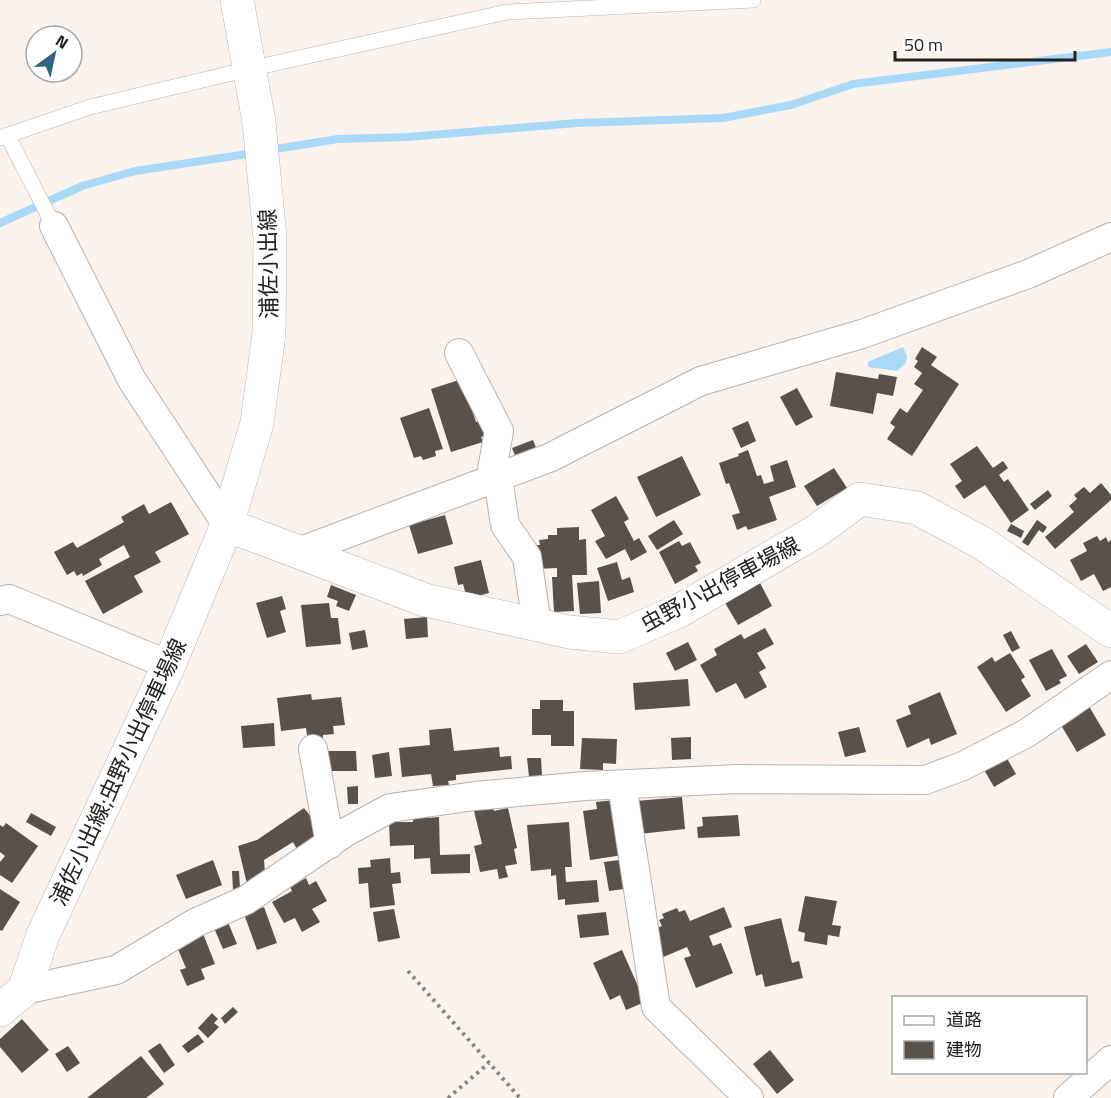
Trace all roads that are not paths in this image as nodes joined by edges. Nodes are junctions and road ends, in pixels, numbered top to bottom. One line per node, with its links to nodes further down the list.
1 (237, 0): 3 (main road, 浦佐小出線)
2 (753, 0): 3 (lane)
3 (249, 64): 4 (lane); 9 (main road, 浦佐小出線)
4 (4, 136): 5 (lane)
5 (54, 226): 9 (street)
6 (1111, 237): 8 (street)
7 (459, 353): 8 (street)
8 (494, 480): 10 (street); 12 (street)
9 (227, 525): 10 (main road, 虫野小出停車場線); 14 (main road, 浦佐小出線;虫野小出停車場線)
10 (298, 552): 12 (main road, 虫野小出停車場線)
11 (0, 601): 14 (street)
12 (537, 625): 13 (main road, 虫野小出停車場線)
13 (1111, 631)
14 (169, 664): 19 (main road, 浦佐小出線;虫野小出停車場線)
15 (1111, 675): 17 (street)
16 (313, 749): 18 (street)
17 (622, 785): 18 (street); 21 (street)
18 (330, 844): 19 (street)
19 (12, 1000)
20 (1111, 1060): 22 (street)
21 (749, 1098)
22 (1068, 1098)

